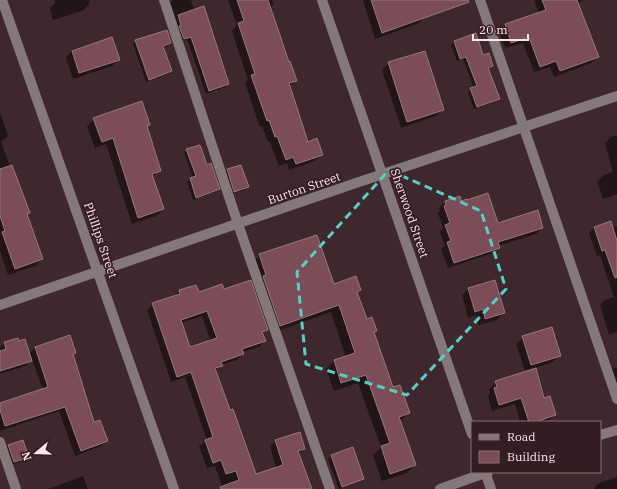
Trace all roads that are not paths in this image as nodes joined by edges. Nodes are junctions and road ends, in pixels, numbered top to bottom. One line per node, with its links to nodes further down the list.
1 (2, 0): 9 (street, Phillips Street)
2 (164, 0): 8 (street)
3 (322, 0): 7 (street, Sherwood Street)
4 (480, 0): 6 (street)
5 (617, 96): 6 (street, Burton Street)
6 (524, 127): 7 (street, Burton Street); 11 (street)
7 (383, 175): 8 (street, Burton Street); 13 (street, Sherwood Street)
8 (238, 224): 9 (street, Burton Street); 20 (street)
9 (98, 272): 10 (street, Burton Street); 19 (street, Phillips Street)
10 (0, 305)
11 (617, 399)
12 (617, 430): 14 (street)
13 (471, 431)
14 (601, 435)
15 (0, 442): 18 (street)
16 (483, 473): 21 (street)
17 (486, 473): 22 (street)
18 (16, 489)
19 (174, 489)
20 (330, 489)
21 (440, 489)
22 (491, 489)

